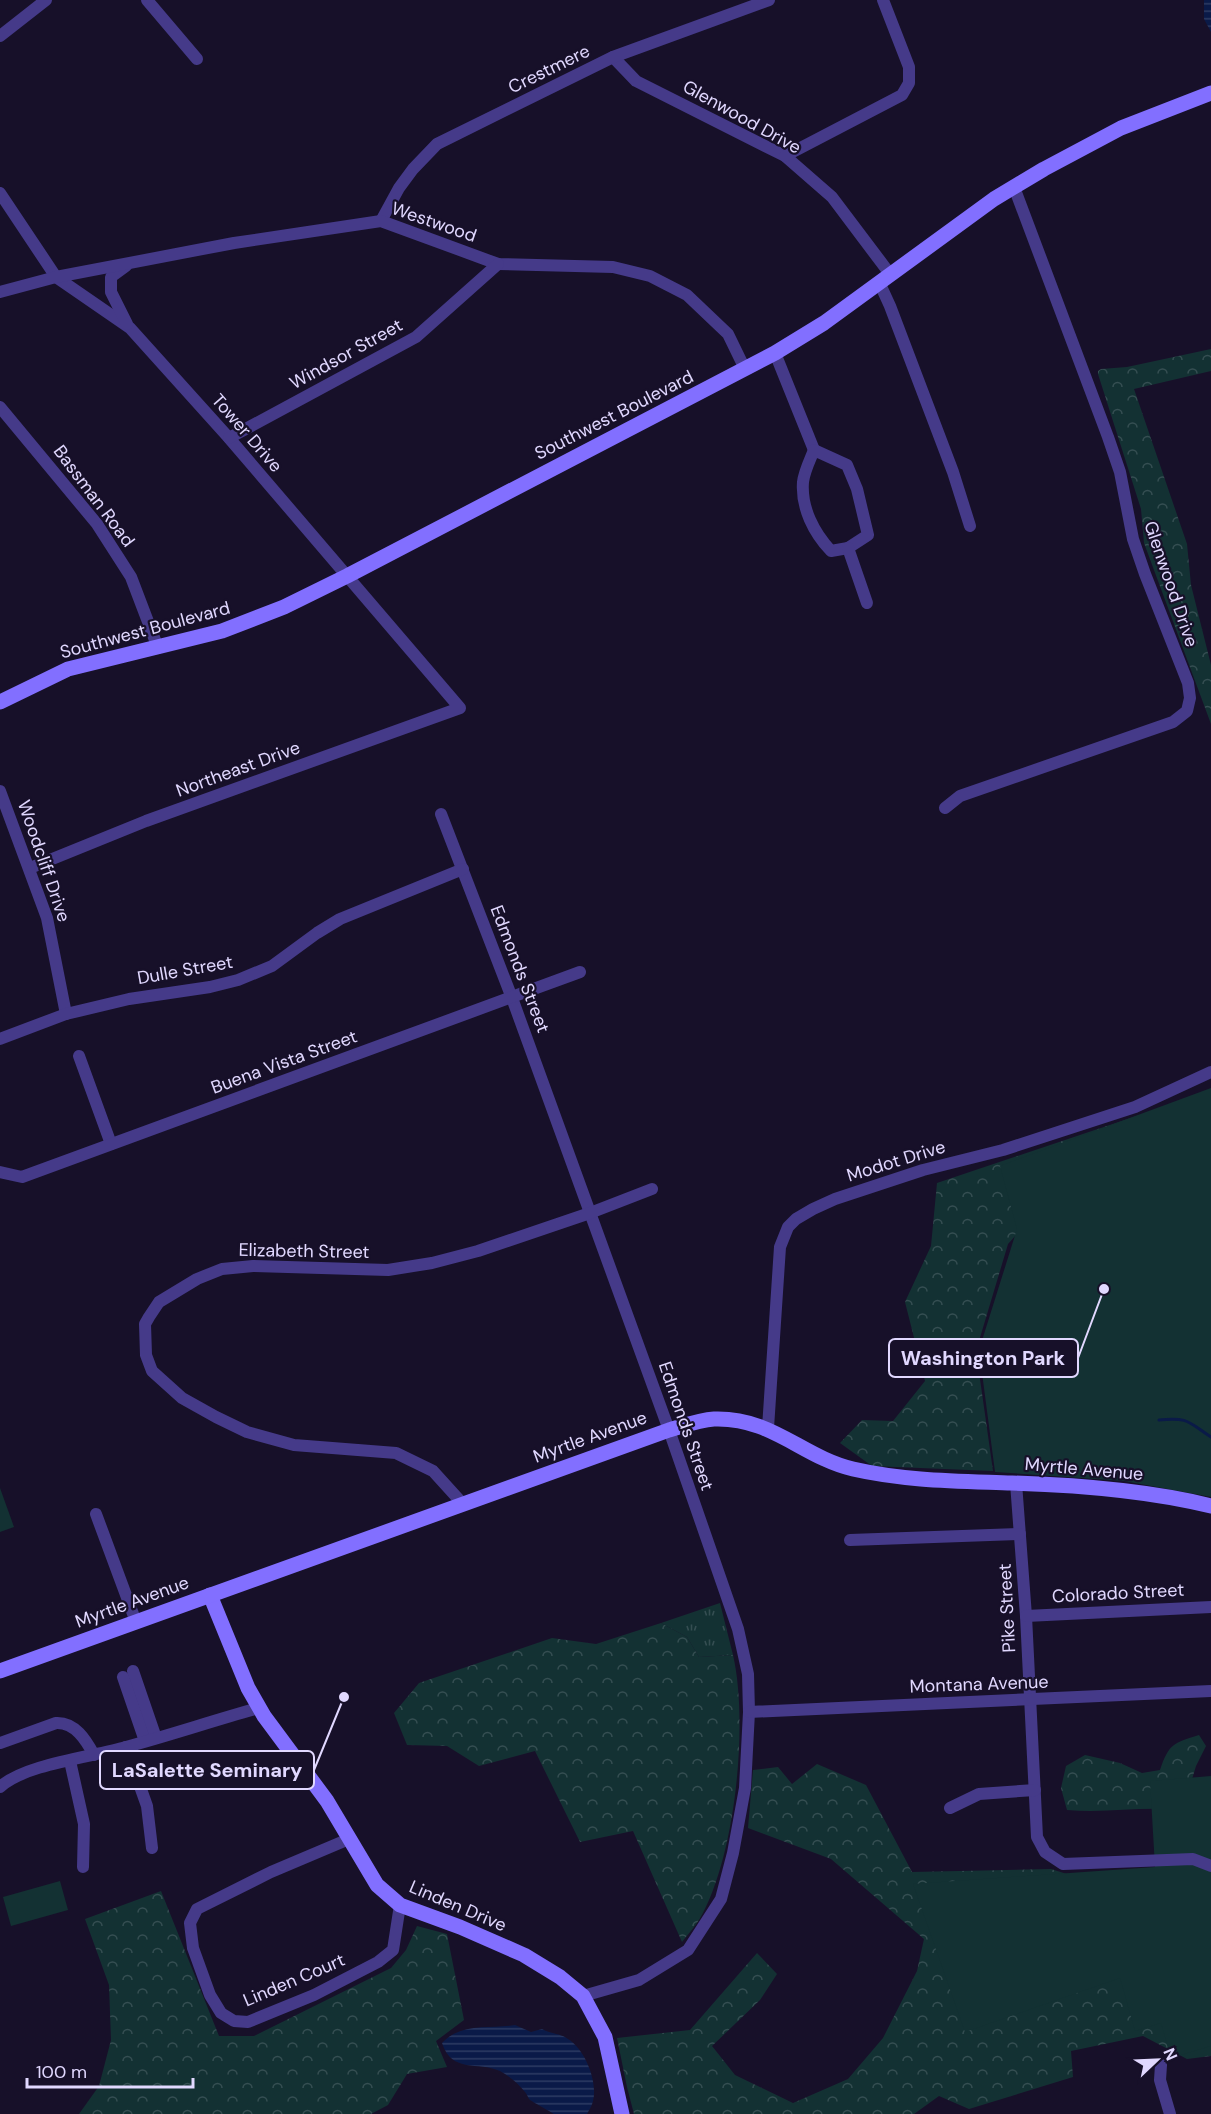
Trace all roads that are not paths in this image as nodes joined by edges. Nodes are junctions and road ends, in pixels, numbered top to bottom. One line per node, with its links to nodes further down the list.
1 (46, 0): 5 (street)
2 (147, 0): 7 (street)
3 (769, 0): 6 (street, Crestmere)
4 (884, 0): 9 (street)
5 (0, 36)
6 (613, 57): 9 (street, Glenwood Drive); 12 (street, Crestmere)
7 (197, 59)
8 (1211, 93): 10 (street, Southwest Boulevard)
9 (785, 156): 16 (street, Glenwood Drive)
10 (1014, 188): 16 (street, Southwest Boulevard); 32 (street, Glenwood Drive)
11 (0, 194): 15 (street, Tower Drive)
12 (381, 221): 13 (street, Westwood); 14 (street, Westwood)
13 (129, 263): 15 (street, Westwood); 18 (street)
14 (498, 264): 20 (street, Westwood); 22 (street, Windsor Street)
15 (56, 277): 17 (street, Westwood); 18 (street, Tower Drive)
16 (885, 278): 19 (street, Southwest Boulevard); 24 (street, Glenwood Drive)
17 (0, 292)
18 (130, 328): 22 (street, Tower Drive)
19 (775, 353): 20 (street, Southwest Boulevard); 23 (street)
20 (745, 369): 26 (street, Southwest Boulevard)
21 (0, 407): 28 (street, Bassman Road)
22 (229, 438): 26 (street, Tower Drive)
23 (814, 450): 25 (street); 25 (street)
24 (970, 526)
25 (848, 548): 27 (street)
26 (347, 576): 28 (street, Southwest Boulevard); 30 (street, Tower Drive)
27 (867, 603)
28 (158, 648): 29 (street, Southwest Boulevard)
29 (0, 702)
30 (460, 708): 34 (street, Northeast Drive)
31 (0, 791): 34 (street, Woodcliff Drive)
32 (945, 808)
33 (441, 814): 35 (street, Edmonds Street)
34 (30, 868): 38 (street, Woodcliff Drive)
35 (464, 869): 37 (street, Edmonds Street); 38 (street, Dulle Street)
36 (580, 972): 37 (street, Buena Vista Street)
37 (512, 998): 42 (street, Buena Vista Street); 45 (street, Edmonds Street)
38 (66, 1014): 39 (street, Dulle Street)
39 (0, 1039)
40 (79, 1056): 42 (street)
41 (1211, 1072): 46 (street, Modot Drive)
42 (111, 1144): 43 (street, Buena Vista Street)
43 (0, 1172)
44 (652, 1189): 45 (street, Elizabeth Street)
45 (590, 1213): 47 (street, Edmonds Street); 49 (street, Elizabeth Street)
46 (768, 1428): 47 (street, Myrtle Avenue); 48 (street, Myrtle Avenue)
47 (669, 1430): 49 (street, Myrtle Avenue); 63 (street, Edmonds Street)
48 (1016, 1483): 50 (street, Myrtle Avenue); 52 (street, Pike Street)
49 (462, 1503): 54 (street, Myrtle Avenue)
50 (1211, 1506)
51 (96, 1514): 57 (street)
52 (1020, 1534): 53 (street); 56 (street, Pike Street)
53 (850, 1540)
54 (210, 1595): 57 (street, Myrtle Avenue); 62 (street, Linden Drive)
55 (1211, 1607): 56 (street, Colorado Street)
56 (1026, 1617): 61 (street, Pike Street)
57 (136, 1622): 58 (street, Myrtle Avenue)
58 (0, 1671)
59 (128, 1674): 64 (street)
60 (1211, 1691): 61 (street, Montana Avenue)
61 (1030, 1700): 63 (street, Montana Avenue); 70 (street, Pike Street)
62 (259, 1708): 64 (street); 72 (street, Linden Drive)
63 (748, 1712): 77 (street, Edmonds Street)
64 (151, 1740): 66 (street)
65 (0, 1743): 67 (street)
66 (126, 1747): 67 (street); 73 (street)
67 (94, 1755): 68 (street)
68 (70, 1761): 69 (street); 75 (street)
69 (2, 1782)
70 (1035, 1790): 71 (street); 74 (street, Pike Street)
71 (950, 1808)
72 (349, 1839): 76 (street, Linden Drive); 76 (street, Linden Court)
73 (152, 1848)
74 (1211, 1866)
75 (83, 1867)
76 (400, 1905): 77 (street, Linden Drive)
77 (583, 1996): 79 (street, Linden Drive)
78 (1161, 2065): 80 (street)
79 (622, 2114)
80 (1170, 2114)

